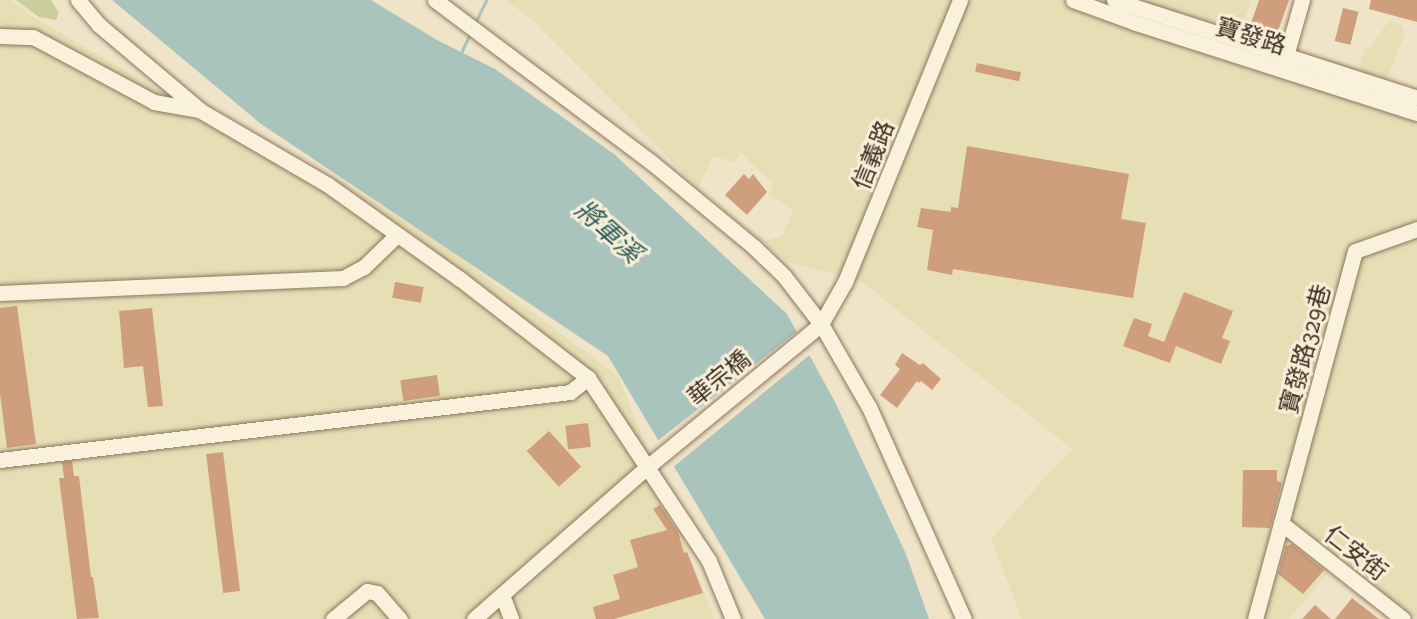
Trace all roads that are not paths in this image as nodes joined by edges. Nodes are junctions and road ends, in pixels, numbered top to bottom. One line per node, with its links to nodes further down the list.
1 (78, 0): 10 (street)
2 (435, 0): 15 (street)
3 (960, 0): 15 (street, 信義路)
4 (1073, 0): 8 (street, 寶發路)
5 (1114, 0): 8 (street, 寶發路)
6 (1302, 0): 8 (street)
7 (0, 36): 10 (street)
8 (1284, 63): 9 (street, 寶發路); 11 (street, 寶發路)
9 (1417, 98)
10 (201, 111): 13 (street)
11 (1417, 113)
12 (1417, 229): 19 (street, 寶發路329巷)
13 (396, 236): 14 (street); 16 (street)
14 (0, 293)
15 (821, 324): 18 (street, 華宗橋); 27 (street)
16 (588, 378): 17 (street); 18 (street)
17 (0, 460)
18 (645, 468): 20 (street, 華宗橋); 26 (street)
19 (1281, 522): 21 (street); 29 (street, 仁安街)
20 (502, 595): 24 (street, 華宗橋); 25 (street)
21 (1257, 614): 28 (street)
22 (333, 619): 23 (street)
23 (400, 619)
24 (474, 619)
25 (511, 619)
26 (733, 619)
27 (964, 619)
28 (1272, 619)
29 (1403, 619)

